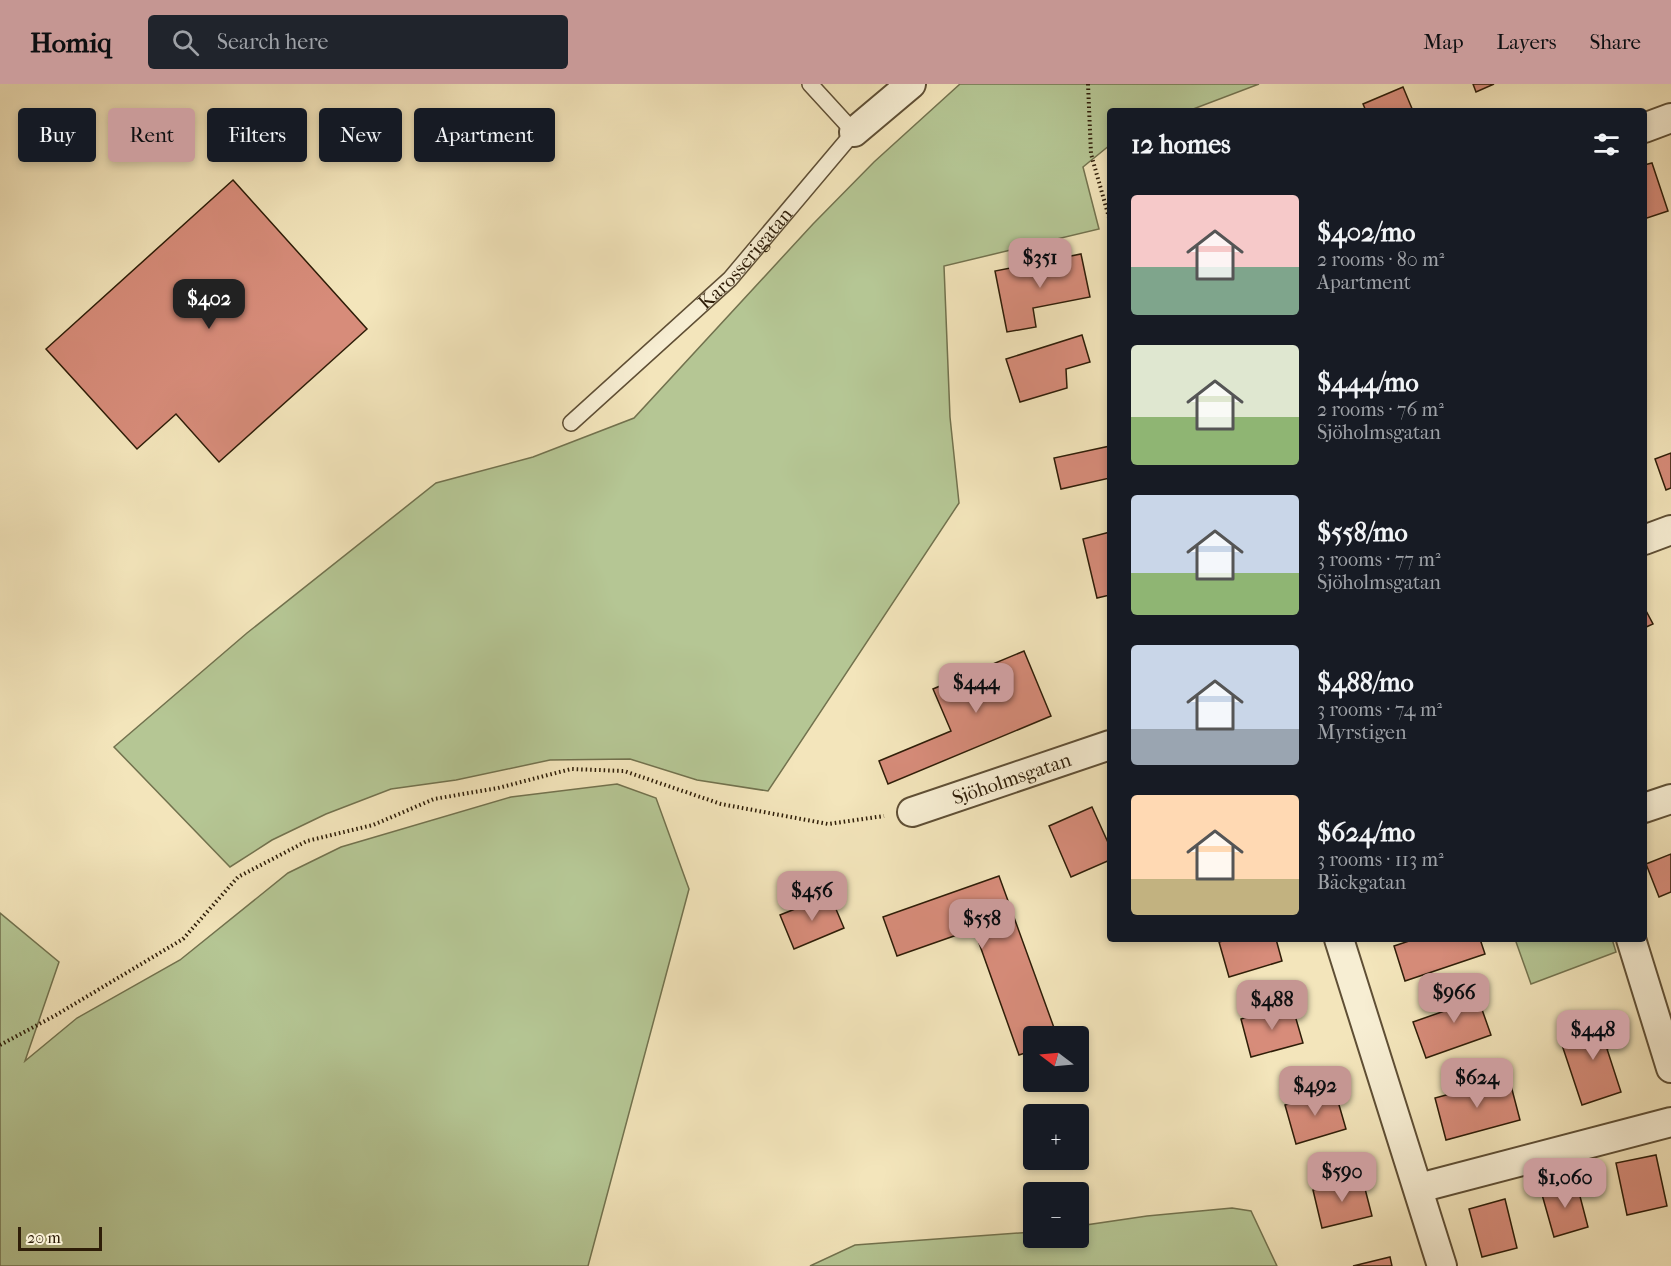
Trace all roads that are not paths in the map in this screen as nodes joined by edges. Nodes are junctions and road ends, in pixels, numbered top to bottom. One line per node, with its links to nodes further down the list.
1 (810, 84): 5 (lane)
2 (911, 84): 5 (street, Karosserigatan)
3 (1671, 118): 4 (street)
4 (1647, 127)
5 (854, 132): 6 (lane, Karosserigatan)
6 (571, 423)
7 (1671, 530): 8 (street)
8 (1647, 539)
9 (1107, 746): 12 (street, Sjöholmsgatan)
10 (1671, 799): 11 (street)
11 (1647, 807)
12 (912, 812)
13 (1340, 942): 17 (street)
14 (1632, 942): 15 (street)
15 (1671, 1068)
16 (1671, 1122): 17 (street)
17 (1419, 1188): 18 (street)
18 (1442, 1266)

